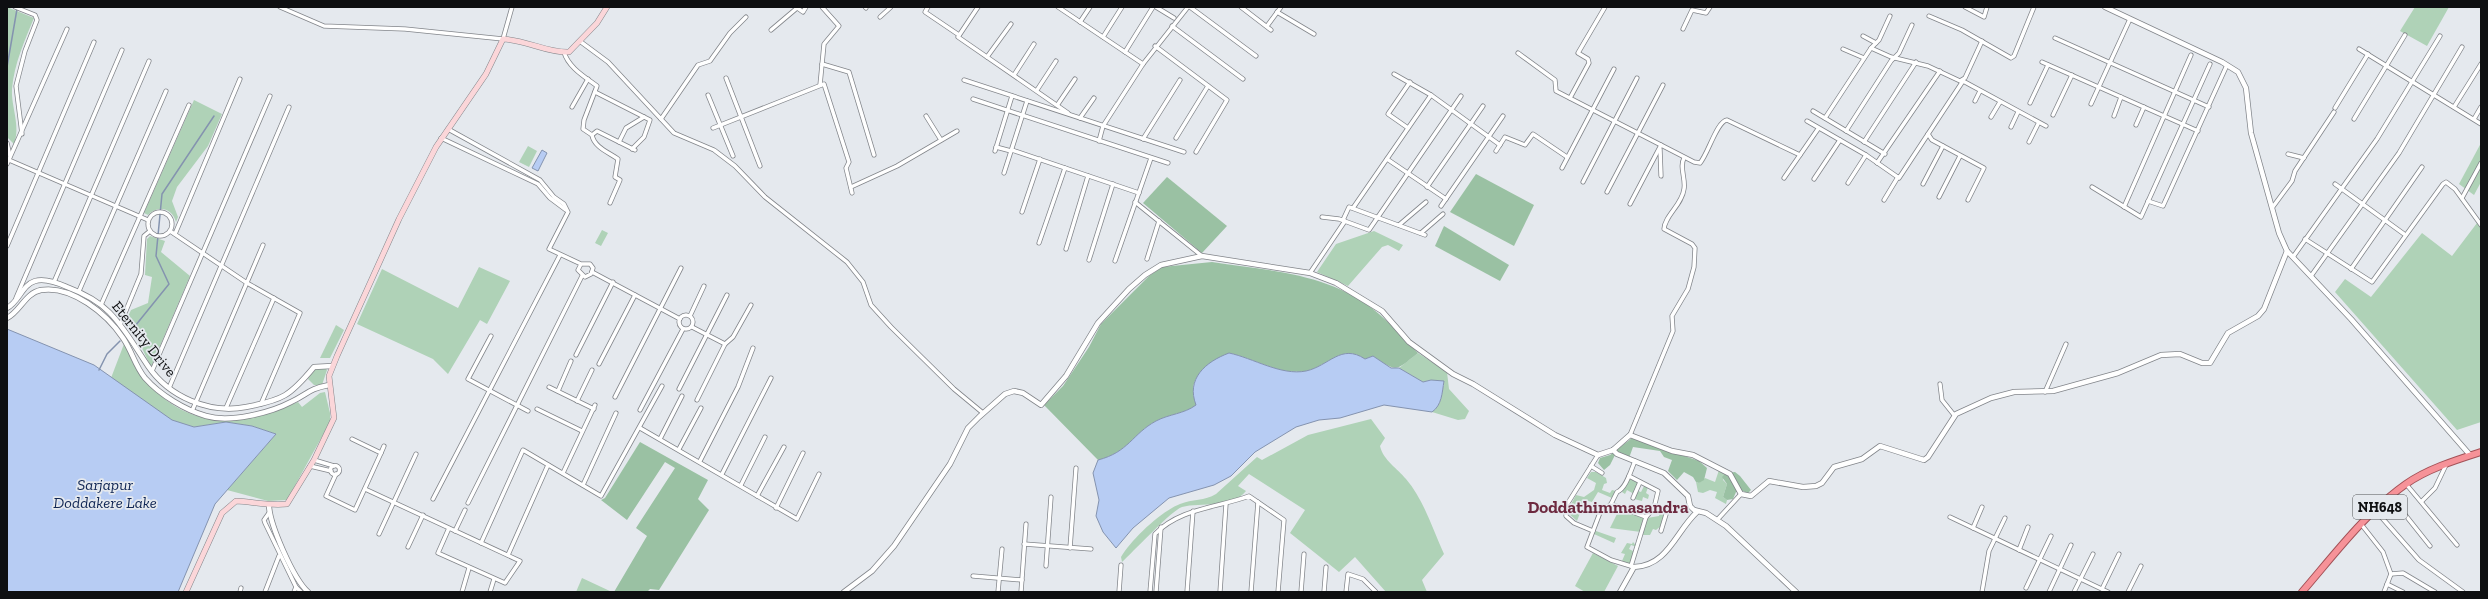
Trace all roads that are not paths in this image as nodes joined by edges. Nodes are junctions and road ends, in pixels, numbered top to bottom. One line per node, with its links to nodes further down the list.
1 (15, 7): 173 (street)
2 (280, 7): 49 (street)
3 (512, 7): 49 (street)
4 (607, 7): 52 (main road)
5 (797, 7): 6 (street); 40 (street)
6 (806, 7)
7 (822, 7): 75 (street)
8 (891, 7): 30 (street)
9 (928, 7): 43 (street)
10 (978, 7): 43 (street)
11 (1059, 7): 33 (street)
12 (1090, 7): 33 (street)
13 (1122, 7): 47 (street)
14 (1155, 7): 31 (street); 62 (street)
15 (1189, 7): 36 (street); 66 (street)
16 (1241, 7): 25 (street)
17 (1250, 7): 25 (street)
18 (1281, 7): 26 (street)
19 (1605, 7): 115 (street)
20 (1710, 7): 39 (street)
21 (1965, 7): 22 (street)
22 (1987, 7)
23 (2034, 7): 50 (street)
24 (2105, 7): 32 (street)
25 (1246, 11): 37 (street)
26 (1277, 12): 37 (street); 42 (street)
27 (1890, 16): 53 (street)
28 (1929, 16): 50 (street)
29 (746, 17): 149 (street)
30 (880, 17)
31 (1174, 18)
32 (2130, 19): 74 (street); 80 (street)
33 (1080, 22): 47 (street)
34 (1010, 24): 67 (street)
35 (1912, 25): 68 (street)
36 (1172, 26): 55 (street); 92 (street)
37 (1267, 26): 41 (street)
38 (67, 29): 173 (street)
39 (1683, 29)
40 (771, 30)
41 (1272, 30)
42 (1314, 34)
43 (960, 35): 67 (street)
44 (2405, 35): 81 (street)
45 (1863, 36): 53 (street)
46 (2440, 36): 97 (street)
47 (1103, 37): 62 (street)
48 (2055, 38): 74 (street)
49 (503, 39): 61 (main road); 165 (main road)
50 (1982, 41): 95 (street)
51 (94, 42): 213 (street)
52 (581, 42): 61 (main road); 149 (street)
53 (1876, 43): 57 (street)
54 (1034, 44): 85 (street)
55 (1155, 46): 76 (street); 100 (street)
56 (2462, 47): 109 (street)
57 (1871, 48): 68 (street); 69 (street)
58 (1843, 49): 69 (street)
59 (2359, 49): 64 (street)
60 (122, 50): 223 (street)
61 (564, 52): 90 (street)
62 (1126, 52): 76 (street)
63 (1518, 53): 115 (street)
64 (2368, 54): 81 (street); 202 (street)
65 (2191, 55): 106 (street)
66 (1256, 56)
67 (987, 57): 85 (street)
68 (1895, 57): 72 (street); 168 (street)
69 (1864, 58): 148 (street)
70 (149, 61): 234 (street)
71 (1056, 61): 102 (street)
72 (1916, 62): 83 (street); 182 (street)
73 (2042, 62): 77 (street)
74 (2110, 63): 101 (street); 106 (street)
75 (822, 64): 98 (street); 194 (street)
76 (1143, 64): 160 (street)
77 (2048, 64): 86 (street); 121 (street)
78 (2210, 64): 117 (street)
79 (2481, 64): 131 (street)
80 (2227, 65): 129 (street); 250 (street)
81 (2386, 66): 97 (street); 150 (street)
82 (1614, 69): 134 (street)
83 (1940, 71): 95 (street); 192 (street)
84 (1394, 74): 96 (street)
85 (1014, 75): 102 (street)
86 (2072, 75): 101 (street); 138 (street)
87 (726, 78): 145 (street)
88 (1637, 78): 152 (street)
89 (240, 79): 265 (street)
90 (588, 79): 105 (street); 127 (street)
91 (1075, 79): 122 (street)
92 (1243, 79)
93 (964, 80): 111 (street)
94 (1180, 80): 177 (street)
95 (1963, 81): 103 (street); 172 (street)
96 (1410, 82): 108 (street); 164 (street)
97 (2412, 82): 109 (street); 230 (street)
98 (820, 85): 145 (street); 227 (street)
99 (1663, 85): 171 (street)
100 (1208, 86): 176 (street); 190 (street)
101 (2099, 87): 113 (street); 123 (street)
102 (1037, 90): 122 (street)
103 (1980, 91): 119 (street); 120 (street)
104 (166, 92): 246 (street)
105 (595, 92): 139 (street); 170 (street)
106 (2175, 92): 117 (street); 144 (street)
107 (708, 95): 158 (street)
108 (1431, 95): 133 (street); 164 (street)
109 (2433, 95): 131 (street); 245 (street)
110 (270, 96): 273 (street)
111 (1012, 96): 118 (street); 132 (street)
112 (1461, 96): 133 (street)
113 (2121, 97): 128 (street); 143 (street)
114 (1094, 98): 147 (street)
115 (1570, 98): 134 (street)
116 (973, 99): 132 (street)
117 (2193, 100): 129 (street); 156 (street)
118 (1027, 101): 137 (street); 141 (street)
119 (1976, 101)
120 (2000, 102): 136 (street); 146 (street)
121 (2030, 103)
122 (1058, 104): 137 (street)
123 (2091, 104)
124 (189, 105): 254 (street)
125 (1483, 106): 154 (street)
126 (289, 107): 282 (street)
127 (572, 107)
128 (2144, 107): 144 (street); 159 (street)
129 (2209, 107): 169 (street)
130 (2481, 107): 151 (street)
131 (2454, 108): 151 (street)
132 (1007, 110): 141 (street); 188 (street)
133 (1451, 110): 154 (street); 215 (street)
134 (1592, 110): 152 (street); 199 (street)
135 (1813, 111): 148 (street)
136 (2018, 112): 155 (street); 161 (street)
137 (1070, 115): 147 (street)
138 (2053, 115)
139 (644, 116): 181 (street); 181 (street)
140 (926, 116): 178 (street)
141 (1023, 116): 180 (street); 188 (street)
142 (1503, 116): 174 (street)
143 (2114, 116)
144 (2164, 116): 156 (street); 248 (street)
145 (741, 117): 158 (street); 209 (street)
146 (1991, 117)
147 (1080, 118): 160 (street)
148 (1825, 118): 168 (street)
149 (661, 119): 343 (street)
150 (2354, 119)
151 (2474, 119): 157 (street)
152 (1614, 121): 171 (street); 221 (street)
153 (1806, 121): 166 (street)
154 (1470, 124): 174 (street); 228 (street)
155 (2038, 124): 162 (street); 183 (street)
156 (2182, 124): 169 (street); 240 (street)
157 (2481, 124)
158 (720, 125): 163 (street); 197 (street)
159 (2136, 125)
160 (1103, 126): 177 (street); 180 (street)
161 (2011, 126)
162 (2046, 126)
163 (713, 128)
164 (1408, 128): 204 (street)
165 (448, 129): 175 (main road); 251 (street)
166 (1818, 129): 179 (street); 195 (street)
167 (956, 131): 178 (street)
168 (1846, 131): 182 (street)
169 (2198, 131): 240 (street)
170 (592, 134): 181 (street); 243 (street)
171 (1638, 134): 187 (street); 231 (street)
172 (1928, 134): 186 (street); 218 (street)
173 (22, 135): 205 (street)
174 (1489, 137): 185 (street); 237 (street)
175 (441, 138): 251 (street); 316 (main road)
176 (1176, 138)
177 (1143, 139): 189 (street)
178 (941, 140): 227 (street)
179 (1840, 140): 196 (street); 220 (street)
180 (1099, 141): 200 (street)
181 (619, 142)
182 (1864, 142): 192 (street)
183 (2029, 142)
184 (7, 143): 205 (street)
185 (1500, 145): 191 (street); 199 (street)
186 (1943, 146): 198 (street); 225 (street)
187 (1660, 147): 201 (street); 217 (street); 244 (street)
188 (1012, 151): 203 (street); 214 (street)
189 (1184, 152)
190 (1196, 152)
191 (1496, 152)
192 (1885, 154): 206 (street)
193 (2288, 154): 202 (street)
194 (874, 155)
195 (1800, 155): 201 (street); 219 (street)
196 (1866, 155): 206 (street); 222 (street)
197 (733, 156)
198 (1960, 156): 235 (street); 239 (street)
199 (1567, 157): 212 (street)
200 (1150, 158): 208 (street); 233 (street)
201 (1684, 158): 347 (street)
202 (2304, 158): 250 (street)
203 (1040, 159): 211 (street); 252 (street)
204 (1387, 159): 215 (street); 249 (street)
205 (8, 162): 213 (street)
206 (1877, 163): 218 (street)
207 (2481, 163): 236 (street)
208 (1168, 164)
209 (760, 166)
210 (2422, 167): 259 (street)
211 (1065, 168): 216 (street); 268 (street)
212 (1562, 168)
213 (38, 172): 223 (street); 270 (street)
214 (1004, 173)
215 (1407, 173): 228 (street); 256 (street)
216 (1088, 176): 224 (street); 271 (street)
217 (1660, 176)
218 (1898, 177): 238 (street)
219 (1784, 178)
220 (1814, 179)
221 (1583, 182)
222 (1848, 183)
223 (64, 184): 234 (street); 297 (street)
224 (1113, 184): 233 (street); 279 (street)
225 (1923, 184)
226 (2335, 184): 230 (street)
227 (851, 187): 232 (street)
228 (1428, 187): 237 (street)
229 (2092, 187): 248 (street)
230 (2341, 189): 245 (street); 267 (street)
231 (1607, 192)
232 (852, 193)
233 (1139, 193): 241 (street)
234 (91, 196): 246 (street); 289 (street)
235 (1939, 197)
236 (2462, 198): 262 (street); 266 (street)
237 (1446, 199): 247 (street)
238 (1884, 200)
239 (1968, 200)
240 (2148, 201): 248 (street)
241 (1135, 202): 260 (street); 280 (street)
242 (1426, 202): 261 (street)
243 (610, 203)
244 (1630, 204)
245 (2362, 204): 259 (street); 274 (street)
246 (116, 206): 254 (street); 293 (street)
247 (1441, 206)
248 (2124, 207)
249 (1353, 208): 256 (street); 258 (street)
250 (2272, 208): 272 (street)
251 (568, 212): 275 (street)
252 (1022, 212)
253 (1443, 214): 261 (street)
254 (140, 216): 257 (street); 298 (street)
255 (1322, 217): 258 (street)
256 (1376, 217): 258 (street); 261 (street)
257 (148, 220): 263 (street); 264 (street)
258 (1344, 220): 286 (street)
259 (2384, 220): 266 (street); 284 (street)
260 (1159, 221): 276 (street); 278 (street)
261 (1399, 225)
262 (2481, 225)
263 (150, 231): 264 (street); 305 (street)
264 (170, 231): 265 (street)
265 (175, 234): 273 (street)
266 (2404, 234): 284 (street)
267 (2305, 239): 274 (street); 277 (street)
268 (1039, 243)
269 (263, 245): 291 (street)
270 (7, 246)
271 (1066, 249)
272 (2287, 251): 277 (street); 328 (street)
273 (203, 254): 282 (street); 318 (street)
274 (2328, 254): 284 (street); 288 (street)
275 (560, 255): 281 (street); 326 (street)
276 (1202, 256): 286 (street); 343 (street)
277 (2293, 257): 288 (street)
278 (1147, 259)
279 (1089, 260)
280 (1115, 261)
281 (581, 264): 285 (street); 287 (street)
282 (221, 266): 291 (street); 324 (street)
283 (681, 268): 301 (street)
284 (2350, 270)
285 (592, 272): 287 (street); 290 (street)
286 (1310, 273): 359 (street)
287 (582, 276): 335 (street)
288 (2311, 276): 360 (street)
289 (54, 282): 293 (street, Eternity Drive); 297 (street, Eternity Drive)
290 (613, 282): 294 (street); 313 (street)
291 (247, 283): 296 (street); 333 (street)
292 (704, 286): 302 (street)
293 (79, 291): 298 (street, Eternity Drive)
294 (635, 294): 301 (street); 315 (street)
295 (727, 294): 308 (street)
296 (274, 298): 334 (street); 336 (street)
297 (13, 305): 300 (street, Eternity Drive)
298 (101, 305): 305 (street, Eternity Drive)
299 (750, 305): 310 (street)
300 (7, 308)
301 (661, 308): 304 (street); 330 (street)
302 (690, 316): 304 (street); 306 (street)
303 (7, 318): 341 (street, Eternity Drive)
304 (680, 319): 307 (street)
305 (120, 324): 318 (street, Eternity Drive)
306 (692, 327): 307 (street); 308 (street)
307 (683, 329): 340 (street)
308 (707, 334): 310 (street); 325 (street)
309 (491, 336): 326 (street)
310 (725, 344): 331 (street)
311 (2066, 344): 328 (street)
312 (753, 348): 362 (street)
313 (576, 355)
314 (571, 361): 327 (street)
315 (599, 364)
316 (332, 366): 321 (main road); 334 (street, Eternity Drive)
317 (592, 370): 332 (street)
318 (152, 371): 324 (street, Eternity Drive)
319 (771, 378): 374 (street)
320 (1940, 384): 344 (street)
321 (329, 385): 341 (street, Eternity Drive); 361 (main road)
322 (662, 386): 345 (street)
323 (549, 387): 327 (street)
324 (169, 388): 333 (street, Eternity Drive)
325 (679, 390)
326 (490, 391): 335 (street); 387 (street)
327 (558, 391): 332 (street)
328 (2045, 392): 344 (street)
329 (682, 396): 349 (street)
330 (614, 397)
331 (697, 400)
332 (577, 401): 346 (street)
333 (196, 403): 336 (street, Eternity Drive); 341 (street)
334 (261, 404): 336 (street, Eternity Drive)
335 (516, 404): 339 (street); 391 (street)
336 (226, 408)
337 (701, 408): 353 (street)
338 (537, 409): 346 (street)
339 (528, 410)
340 (640, 410)
341 (192, 411)
342 (616, 412): 379 (street)
343 (983, 413): 462 (street)
344 (1954, 415): 382 (street)
345 (640, 428): 349 (street); 379 (street)
346 (582, 431): 371 (street)
347 (1630, 435): 354 (street); 382 (street)
348 (765, 437): 380 (street)
349 (660, 438): 353 (street)
350 (352, 439): 356 (street)
351 (384, 446): 356 (street)
352 (784, 447): 383 (street)
353 (679, 449): 362 (street)
354 (1613, 450): 359 (street); 363 (street)
355 (2481, 452): 360 (highway, NH648)
356 (381, 453): 381 (street)
357 (803, 453): 396 (street)
358 (416, 454): 388 (street)
359 (1598, 455): 368 (street)
360 (2470, 455): 365 (highway, NH648)
361 (314, 460): 366 (main road); 367 (street)
362 (700, 461): 374 (street)
363 (1635, 461): 376 (street); 402 (street)
364 (548, 465): 371 (street); 420 (street); 435 (street)
365 (2446, 465): 378 (highway, NH648); 389 (street)
366 (310, 466): 370 (street); 394 (main road)
367 (334, 466): 370 (street); 373 (street)
368 (1591, 466): 372 (street); 415 (street)
369 (1076, 468): 427 (street)
370 (331, 471): 373 (street)
371 (563, 473): 379 (street)
372 (1602, 473)
373 (336, 474): 381 (street)
374 (722, 474): 380 (street)
375 (819, 474): 396 (street)
376 (1629, 476): 377 (street); 393 (street)
377 (1640, 482): 386 (street); 397 (street)
378 (2406, 484): 385 (highway, NH648); 389 (street)
379 (583, 485)
380 (741, 485): 383 (street)
381 (365, 489): 388 (street)
382 (1741, 494): 407 (street)
383 (757, 496): 396 (street)
384 (1051, 497): 424 (street)
385 (2391, 497): 400 (highway, NH648); 425 (street)
386 (1633, 498)
387 (433, 499)
388 (393, 501): 403 (street); 417 (street)
389 (2422, 501): 423 (street)
390 (1258, 502): 392 (street); 470 (street); 471 (street)
391 (468, 503)
392 (1226, 504): 399 (street); 469 (street)
393 (1611, 504): 404 (street); 415 (street)
394 (269, 506): 401 (street); 455 (main road)
395 (1982, 507): 413 (street)
396 (776, 508)
397 (1654, 508): 404 (street); 416 (street)
398 (465, 510): 414 (street)
399 (1193, 511): 410 (street); 468 (street)
400 (2376, 511): 409 (highway, NH648); 488 (street)
401 (269, 512): 434 (street); 459 (street)
402 (1697, 512): 407 (street); 439 (street)
403 (423, 515): 412 (street); 426 (street)
404 (1646, 517): 439 (street)
405 (1950, 517): 413 (street)
406 (2005, 518): 419 (street)
407 (1717, 520): 478 (street)
408 (1026, 524): 421 (street)
409 (2361, 524): 444 (street); 484 (highway, NH648)
410 (1161, 527): 466 (street); 467 (street)
411 (2028, 527): 430 (street)
412 (449, 528): 414 (street); 442 (street)
413 (1973, 528): 419 (street)
414 (455, 531): 420 (street)
415 (1593, 531): 439 (street)
416 (1661, 531)
417 (379, 534)
418 (2051, 536): 436 (street)
419 (1995, 538): 430 (street); 479 (street)
420 (481, 543): 435 (street)
421 (1024, 544): 424 (street); 449 (street)
422 (2071, 545): 443 (street)
423 (2457, 545)
424 (1047, 546): 427 (street); 438 (street)
425 (2430, 546)
426 (408, 547)
427 (1070, 548): 429 (street)
428 (1002, 549): 446 (street)
429 (1091, 549)
430 (2019, 550): 436 (street)
431 (1304, 554): 472 (street)
432 (2093, 554): 448 (street)
433 (2119, 554): 454 (street)
434 (279, 556): 452 (street); 456 (street)
435 (508, 556): 447 (street)
436 (2040, 560): 443 (street); 453 (street)
437 (1121, 565): 465 (street)
438 (1046, 566)
439 (1633, 566): 477 (street)
440 (2141, 566): 483 (street)
441 (1326, 567): 473 (street)
442 (469, 568): 447 (street); 460 (street)
443 (2060, 569): 448 (street); 480 (street)
444 (2391, 574): 450 (street); 487 (street)
445 (973, 576): 446 (street)
446 (999, 578): 449 (street); 463 (street)
447 (494, 579): 461 (street)
448 (2080, 579): 454 (street); 481 (street)
449 (1022, 580): 464 (street)
450 (2387, 584): 485 (street); 486 (street)
451 (1369, 585): 474 (street); 475 (street); 476 (street)
452 (296, 587): 457 (street); 458 (street)
453 (2026, 588)
454 (2102, 589): 482 (street)
455 (186, 592)
456 (265, 592)
457 (294, 592)
458 (301, 592)
459 (308, 592)
460 (462, 592)
461 (490, 592)
462 (844, 592)
463 (998, 592)
464 (1021, 592)
465 (1119, 592)
466 (1150, 592)
467 (1156, 592)
468 (1187, 592)
469 (1220, 592)
470 (1251, 592)
471 (1278, 592)
472 (1301, 592)
473 (1324, 592)
474 (1346, 592)
475 (1368, 592)
476 (1376, 592)
477 (1620, 592)
478 (1796, 592)
479 (1982, 592)
480 (2050, 592)
481 (2074, 592)
482 (2108, 592)
483 (2128, 592)
484 (2302, 592)
485 (2384, 592)
486 (2403, 592)
487 (2435, 592)
488 (2463, 592)

